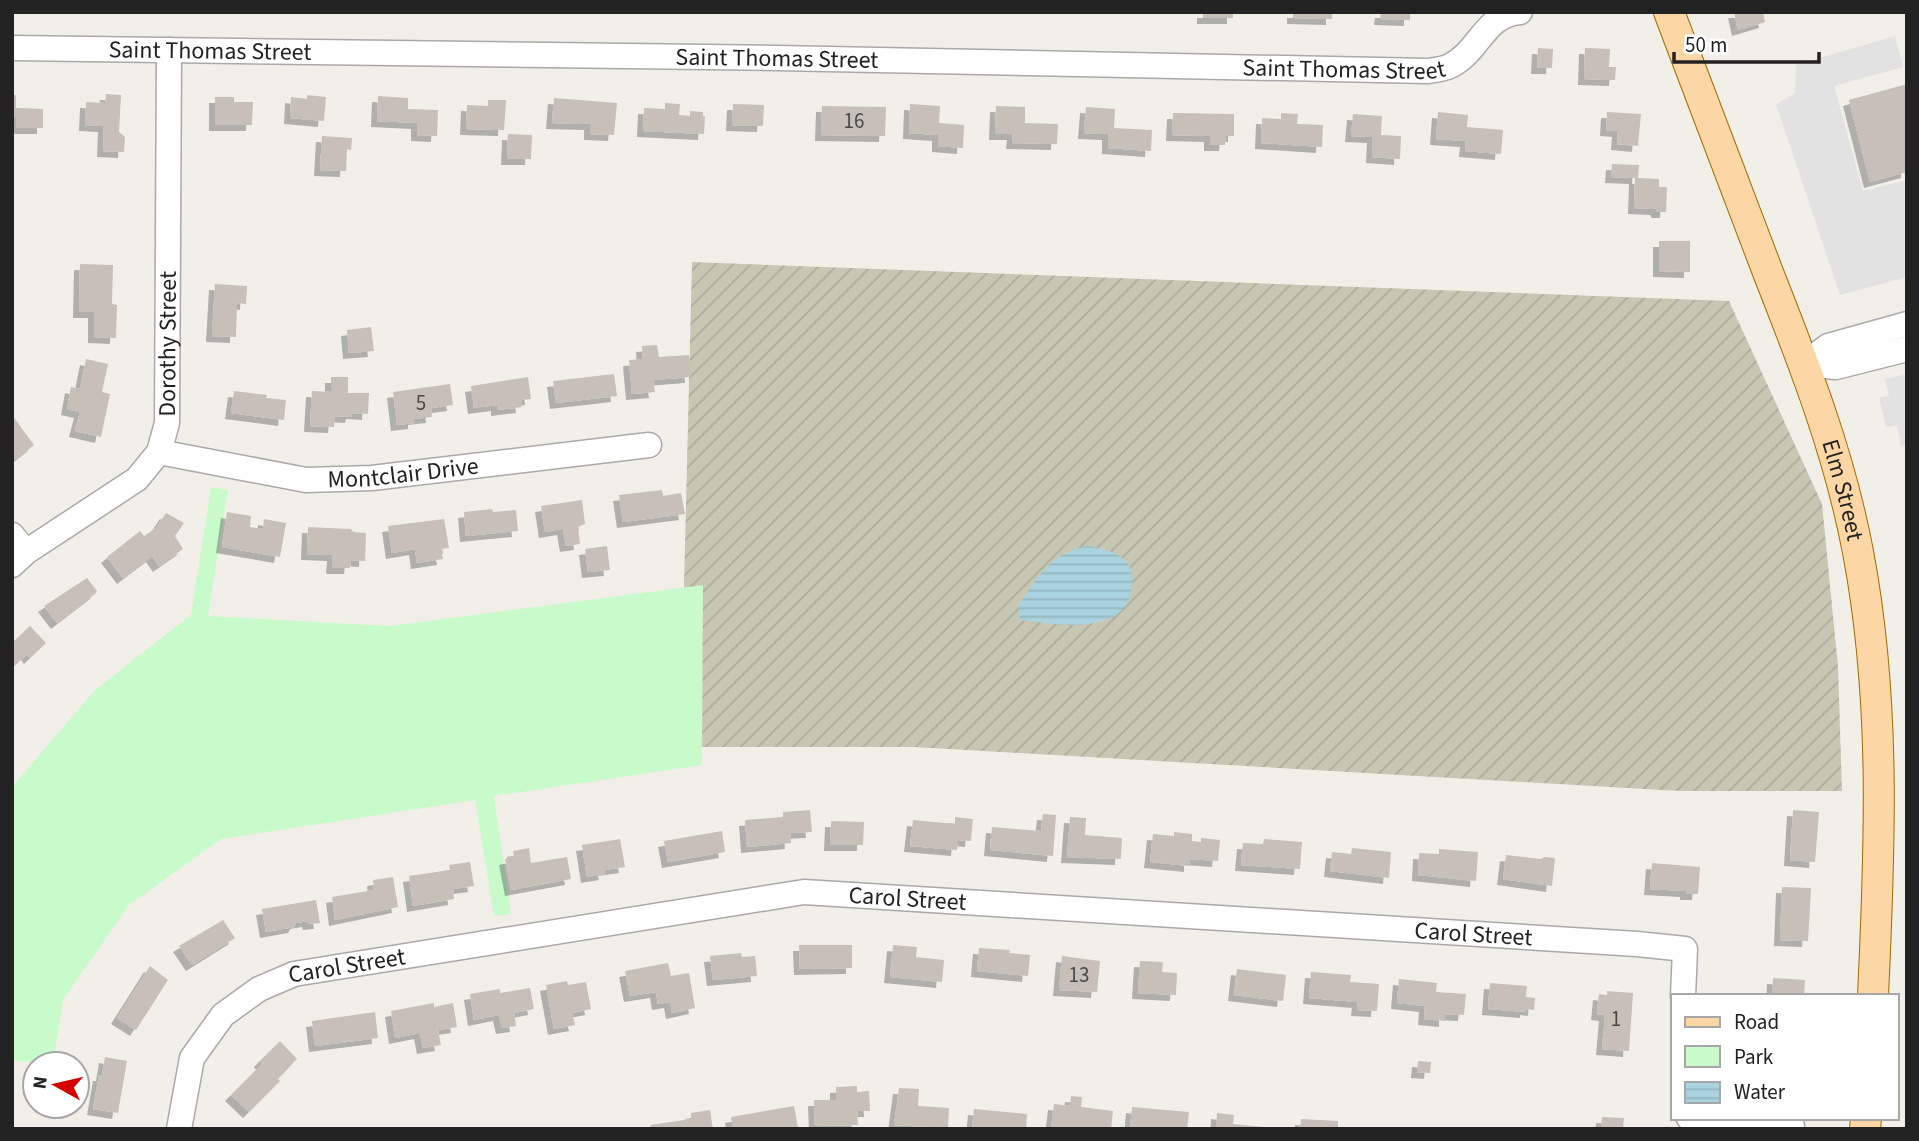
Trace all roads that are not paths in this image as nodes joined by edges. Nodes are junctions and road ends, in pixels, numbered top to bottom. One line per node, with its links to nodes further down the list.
1 (1520, 12): 4 (street, Saint Thomas Street)
2 (1669, 12): 7 (main road, Elm Street)
3 (12, 48): 4 (street, Saint Thomas Street)
4 (169, 50): 9 (street, Dorothy Street)
5 (1907, 324): 7 (street)
6 (1907, 349): 7 (street)
7 (1804, 364): 12 (main road, Elm Street)
8 (649, 445): 9 (street, Montclair Drive)
9 (159, 452): 10 (street, Dorothy Street)
10 (17, 551)
11 (1683, 994): 15 (street, Carol Street)
12 (1873, 994)
13 (1715, 1120): 14 (street)
14 (1792, 1126)
15 (179, 1129)

